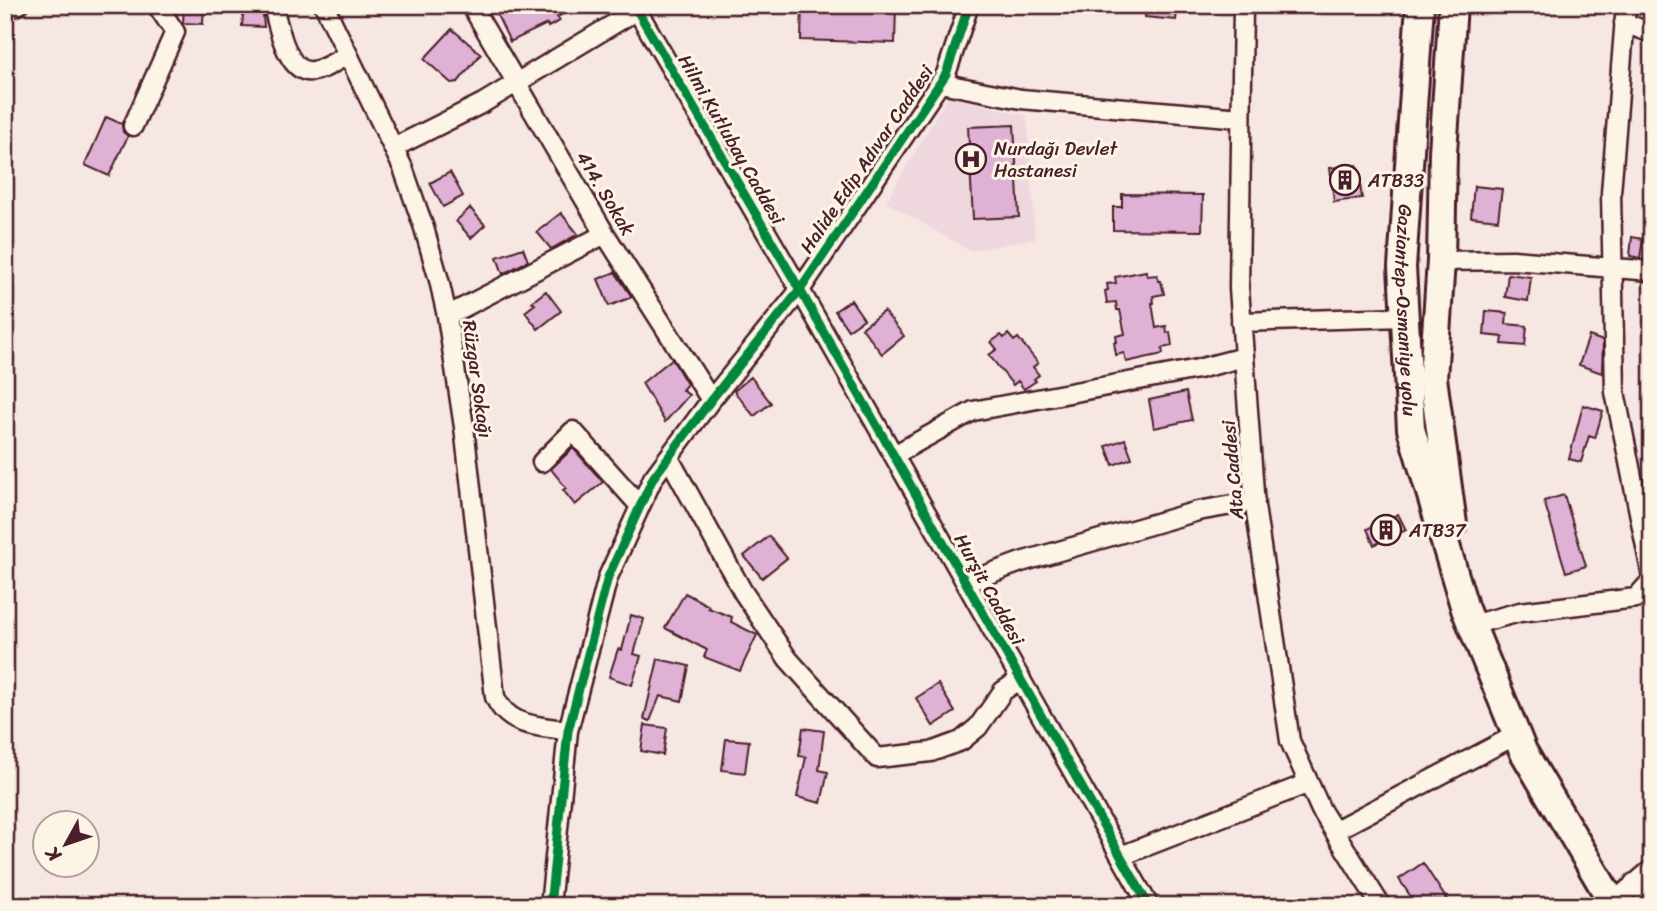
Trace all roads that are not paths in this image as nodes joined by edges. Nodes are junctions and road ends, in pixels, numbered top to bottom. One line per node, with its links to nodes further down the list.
1 (18, 5): 11 (street)
2 (157, 5): 18 (street)
3 (273, 5): 14 (street)
4 (324, 5): 14 (street, Rüzgar Sokağı)
5 (471, 5): 15 (street, 414. Sokak)
6 (969, 5): 16 (street, Halide Edip Adıvar Caddesi)
7 (1243, 5): 17 (street, Ata Caddesi)
8 (1420, 5): 26 (highway, Gaziantep-Osmaniye yolu)
9 (1453, 5): 21 (highway, Gaziantep-Osmaniye yolu)
10 (635, 8): 15 (street); 24 (street, Hilmi Kutlubay Caddesi)
11 (5, 10)
12 (1625, 14): 13 (street); 22 (street)
13 (1652, 33)
14 (347, 55): 19 (street, Rüzgar Sokağı)
15 (516, 83): 19 (street); 20 (street, 414. Sokak)
16 (940, 83): 17 (street); 24 (street, Halide Edip Adıvar Caddesi)
17 (1241, 118): 27 (street, Ata Caddesi)
18 (133, 126)
19 (393, 148): 25 (street, Rüzgar Sokağı)
20 (605, 234): 25 (street); 29 (street, 414. Sokak)
21 (1441, 261): 22 (street); 37 (highway, Gaziantep-Osmaniye yolu)
22 (1613, 267): 23 (street); 35 (street)
23 (1652, 271)
24 (800, 290): 29 (street, Halide Edip Adıvar Caddesi); 30 (street, Hurşit Caddesi)
25 (447, 316): 39 (street, Rüzgar Sokağı)
26 (1405, 317): 27 (street); 37 (highway, Gaziantep-Osmaniye yolu)
27 (1241, 322): 28 (street, Ata Caddesi)
28 (1244, 357): 30 (street); 33 (street, Ata Caddesi)
29 (710, 400): 31 (street, Halide Edip Adıvar Caddesi)
30 (894, 454): 36 (street, Hurşit Caddesi)
31 (669, 458): 34 (street, Halide Edip Adıvar Caddesi); 38 (street)
32 (542, 463): 34 (street)
33 (1255, 501): 36 (street); 41 (street, Ata Caddesi)
34 (640, 506): 39 (street, Halide Edip Adıvar Caddesi)
35 (1652, 578): 37 (street)
36 (967, 582): 38 (street, Hurşit Caddesi)
37 (1468, 617): 40 (highway, Gaziantep-Osmaniye yolu)
38 (1021, 680): 43 (street, Hurşit Caddesi)
39 (568, 731): 48 (street, Halide Edip Adıvar Caddesi)
40 (1516, 735): 42 (street); 47 (highway, Gaziantep-Osmaniye yolu)
41 (1309, 783): 42 (street, Ata Caddesi); 43 (street)
42 (1334, 831): 50 (street, Ata Caddesi)
43 (1121, 856): 49 (street, Hurşit Caddesi)
44 (1652, 869): 45 (street)
45 (1634, 883): 46 (street); 47 (street)
46 (1652, 903)
47 (1613, 904)
48 (550, 906)
49 (1149, 906)
50 (1381, 906)

